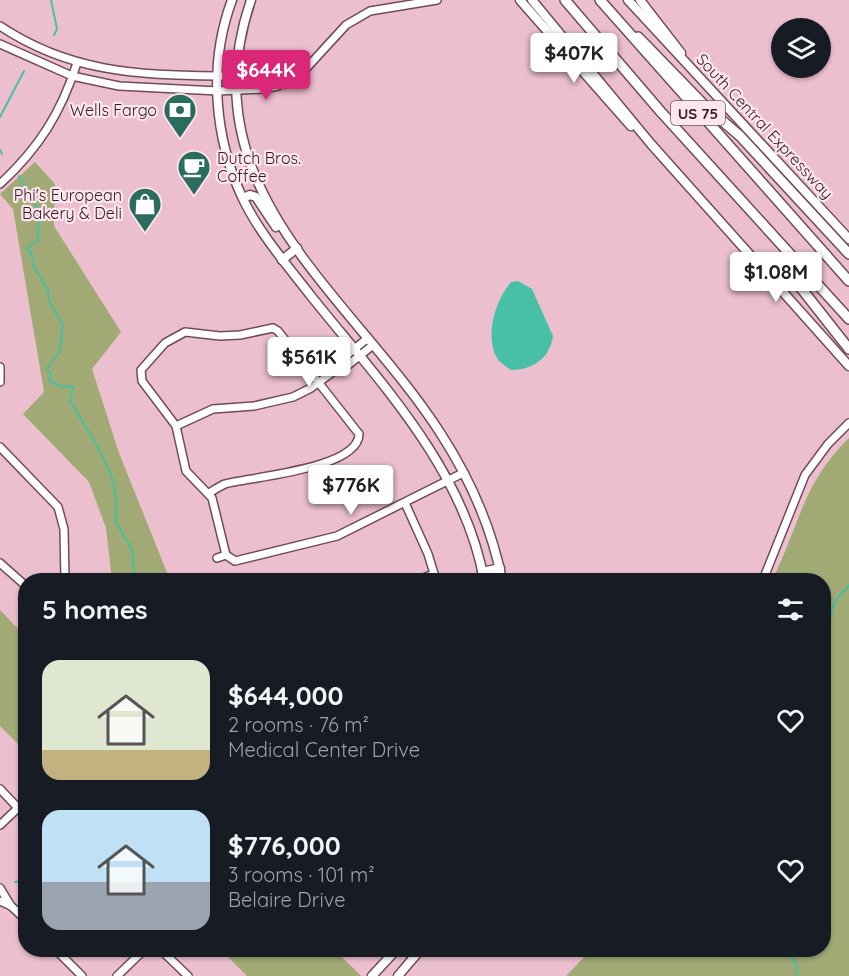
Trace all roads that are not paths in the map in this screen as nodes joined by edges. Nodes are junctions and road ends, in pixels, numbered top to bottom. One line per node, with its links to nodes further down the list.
1 (232, 0): 17 (main road)
2 (437, 0): 19 (street)
3 (520, 0): 23 (main road)
4 (532, 0): 23 (main road)
5 (565, 0): 31 (highway, US 75)
6 (600, 0): 10 (highway, US 75)
7 (628, 0): 13 (main road, South Central Expressway)
8 (640, 0): 13 (main road, South Central Expressway)
9 (250, 2): 18 (main road)
10 (610, 13): 29 (highway); 32 (highway, US 75)
11 (0, 26): 14 (street)
12 (0, 44): 16 (street)
13 (684, 59): 27 (main road, South Central Expressway)
14 (77, 63): 15 (street); 16 (street)
15 (148, 75): 17 (street); 20 (street)
16 (72, 76): 20 (street); 24 (street)
17 (218, 76): 18 (street); 22 (main road)
18 (236, 77): 19 (street); 21 (main road)
19 (285, 80): 21 (street)
20 (146, 89): 22 (street)
21 (236, 90): 22 (street); 26 (main road)
22 (218, 91): 25 (main road)
23 (651, 144): 37 (main road)
24 (0, 184)
25 (243, 198): 26 (main road); 30 (main road)
26 (290, 239): 28 (main road)
27 (849, 239)
28 (297, 248): 30 (main road); 34 (main road)
29 (849, 254)
30 (282, 260): 36 (main road)
31 (797, 262): 33 (highway, US 75); 35 (highway)
32 (849, 281)
33 (849, 319)
34 (371, 342): 36 (street); 44 (main road)
35 (849, 349)
36 (356, 353): 39 (street); 45 (main road)
37 (849, 366)
38 (0, 367): 40 (street)
39 (320, 381): 42 (street); 42 (street); 46 (street)
40 (0, 382)
41 (849, 423): 57 (street)
42 (176, 426): 46 (street)
43 (0, 447): 52 (street)
44 (463, 473): 45 (street); 51 (main road)
45 (447, 481): 47 (street); 54 (main road)
46 (209, 493): 48 (street)
47 (405, 503): 48 (street); 53 (street)
48 (226, 555): 49 (street)
49 (217, 558)
50 (0, 563): 58 (street)
51 (500, 568): 55 (main road); 56 (main road)
52 (65, 573)
53 (433, 573)
54 (482, 573)
55 (489, 573)
56 (501, 573)
57 (766, 573)
58 (18, 579)
59 (0, 789): 60 (street)
60 (0, 825)
61 (0, 888): 63 (street)
62 (0, 901): 63 (street)
63 (11, 906): 64 (street)
64 (18, 913)
65 (63, 957): 70 (street)
66 (137, 957): 71 (street)
67 (168, 957): 72 (street)
68 (390, 957): 73 (main road)
69 (414, 957): 74 (main road)
70 (82, 976)
71 (117, 976)
72 (188, 976)
73 (372, 976)
74 (398, 976)

